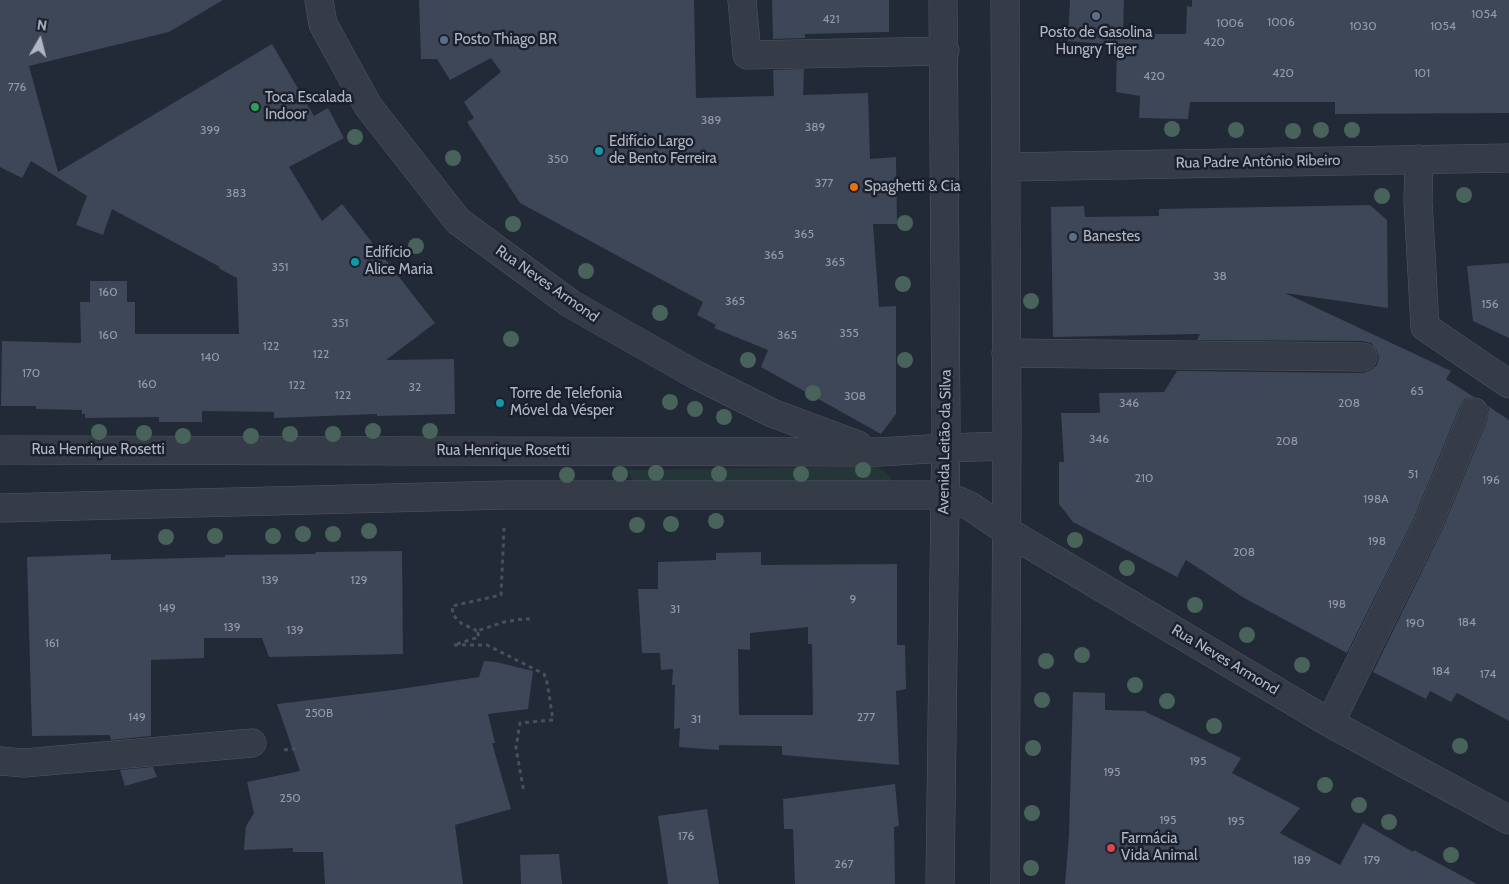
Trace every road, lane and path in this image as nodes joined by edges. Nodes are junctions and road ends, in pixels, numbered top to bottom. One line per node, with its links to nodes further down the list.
1 (319, 0): 16 (street, Rua Neves Armond)
2 (742, 0): 5 (street)
3 (944, 0): 5 (street, Avenida Leitão da Silva)
4 (1005, 0): 8 (street)
5 (945, 51): 14 (street, Avenida Leitão da Silva)
6 (1509, 158): 7 (street, Rua Padre Antônio Ribeiro)
7 (1420, 159): 8 (street, Rua Padre Antônio Ribeiro); 11 (street)
8 (1006, 167): 9 (street)
9 (1006, 353): 10 (street); 13 (street)
10 (1363, 357)
11 (1509, 384)
12 (1474, 412): 23 (street)
13 (1006, 446): 14 (street, Rua Henrique Rosetti); 20 (street)
14 (946, 448): 16 (street, Rua Henrique Rosetti); 18 (street, Avenida Leitão da Silva)
15 (0, 450): 16 (street, Rua Henrique Rosetti)
16 (879, 452)
17 (506, 495): 18 (street); 19 (street); 22 (path)
18 (945, 495): 20 (street, Rua Neves Armond); 28 (street, Avenida Leitão da Silva)
19 (0, 508)
20 (1005, 530): 23 (street, Rua Neves Armond); 29 (street)
21 (531, 620): 22 (path)
22 (477, 631): 26 (path)
23 (1330, 723): 27 (street, Rua Neves Armond)
24 (252, 743): 25 (street)
25 (0, 761)
26 (524, 793)
27 (1509, 820)
28 (940, 884)
29 (1005, 884)

